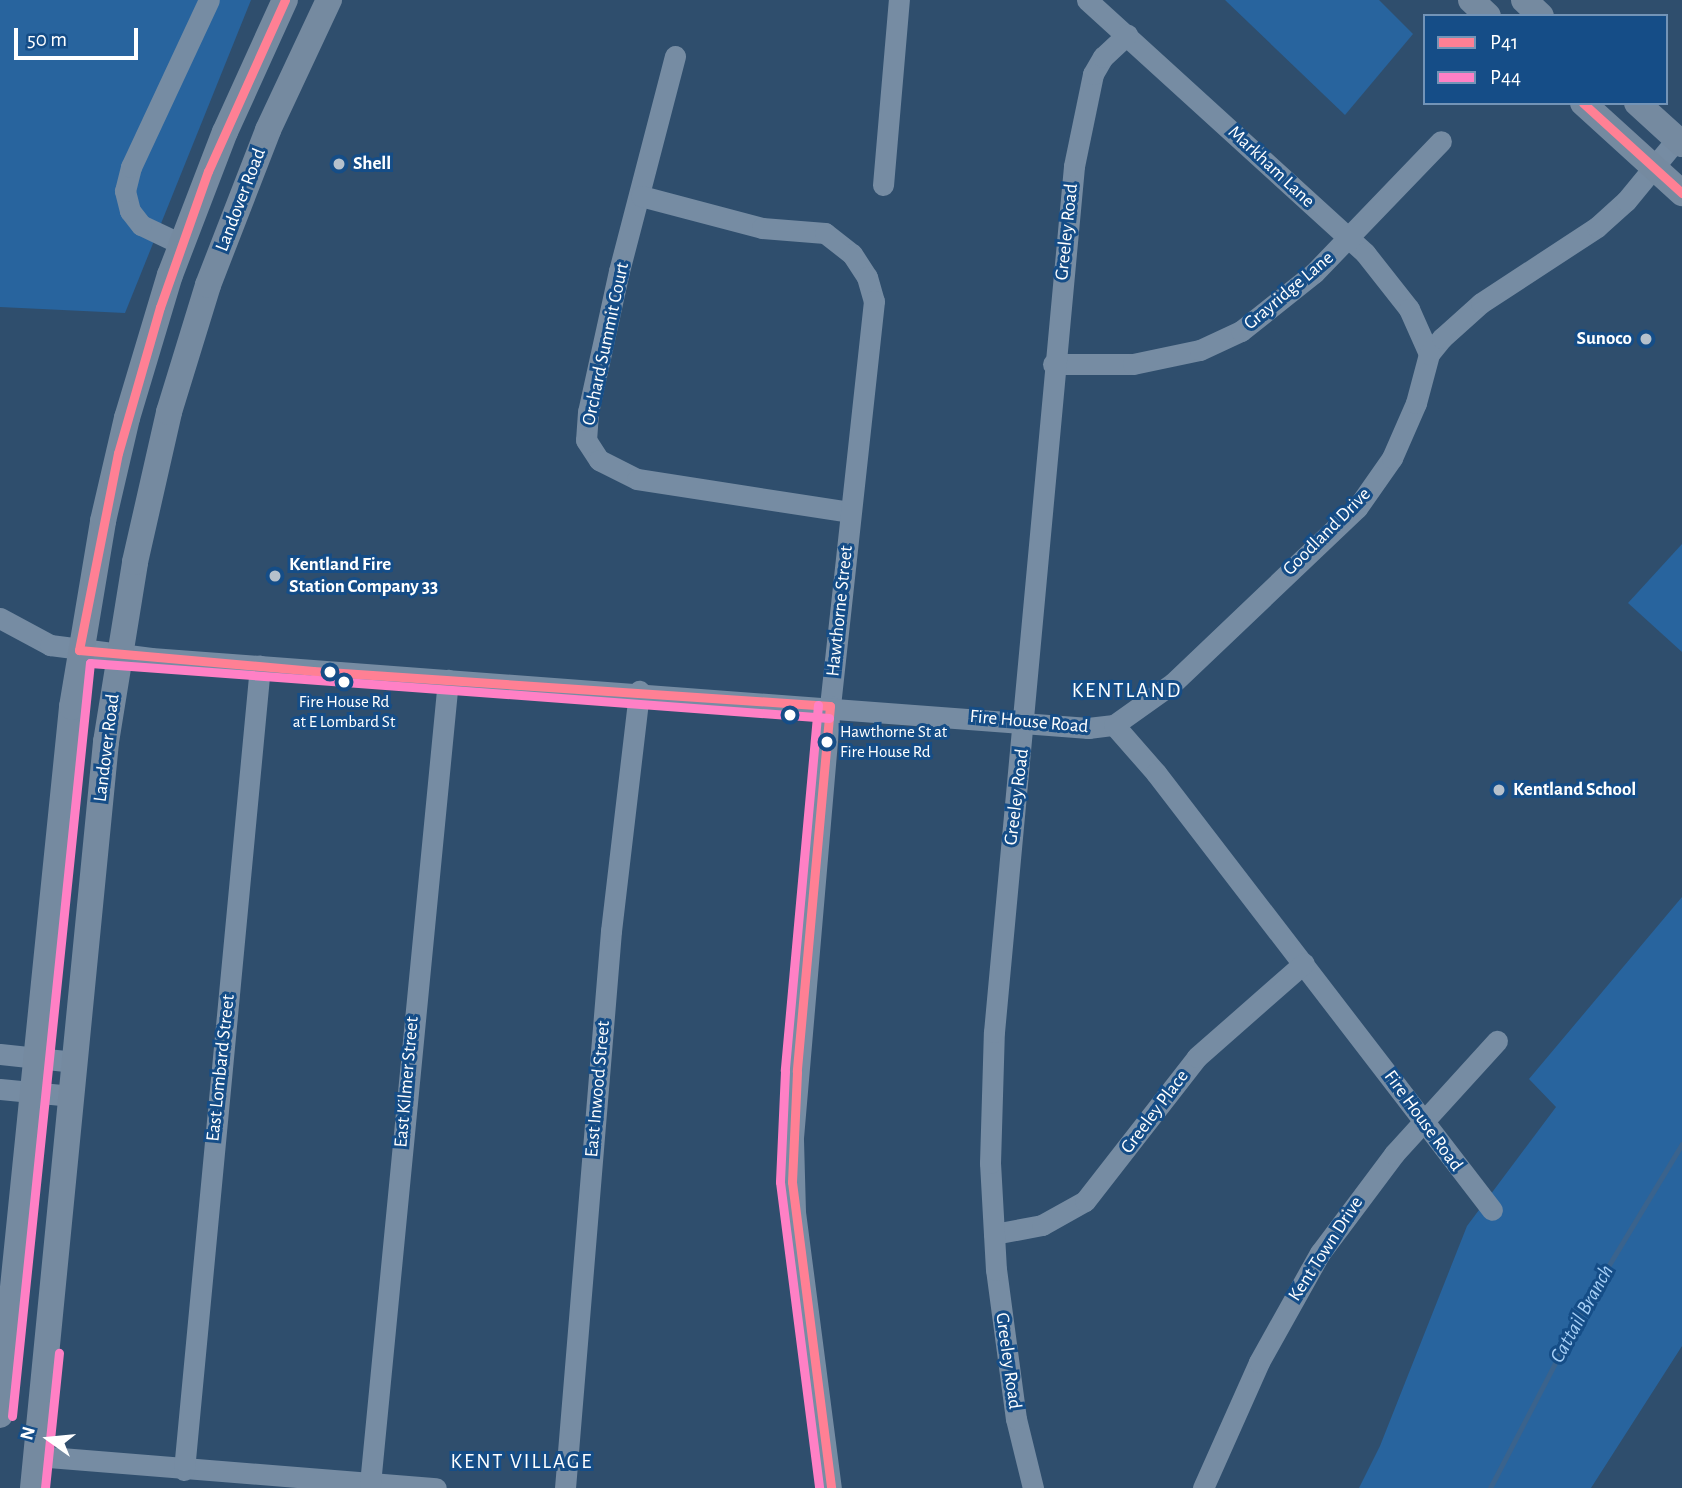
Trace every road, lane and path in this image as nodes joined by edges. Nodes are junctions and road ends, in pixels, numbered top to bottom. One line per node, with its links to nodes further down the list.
1 (209, 0): 21 (street)
2 (285, 0): 21 (main road, Landover Road)
3 (329, 0): 22 (main road, Landover Road)
4 (899, 0): 17 (street)
5 (1087, 0): 10 (street, Markham Lane)
6 (1471, 0): 8 (main road)
7 (1524, 0): 9 (main road)
8 (1486, 14)
9 (1539, 14)
10 (1127, 34): 20 (street, Markham Lane); 24 (street, Greeley Road)
11 (675, 56): 19 (street, Orchard Summit Court)
12 (1585, 105): 16 (main road)
13 (1639, 105): 15 (main road)
14 (1441, 141): 20 (street, Grayridge Lane)
15 (1679, 142): 16 (street, Goodland Drive)
16 (1653, 167): 18 (main road); 23 (street, Goodland Drive)
17 (883, 185)
18 (1682, 194)
19 (642, 196): 25 (street, Hawthorne Street); 25 (street, Orchard Summit Court)
20 (1349, 238): 23 (street, Markham Lane); 24 (street, Grayridge Lane)
21 (181, 244): 22 (main road); 27 (main road, Landover Road)
22 (218, 258): 28 (main road, Landover Road)
23 (1429, 354): 34 (street, Goodland Drive)
24 (1053, 364): 33 (street, Greeley Road)
25 (849, 512): 32 (street, Hawthorne Street)
26 (0, 618): 27 (street, Fire House Road)
27 (79, 650): 28 (street, Fire House Road); 38 (main road, Landover Road)
28 (118, 654): 29 (street, Fire House Road); 39 (main road, Landover Road)
29 (260, 666): 30 (street, Fire House Road); 48 (street, East Lombard Street)
30 (448, 680): 31 (street, Fire House Road); 49 (street, East Kilmer Street)
31 (639, 691): 32 (street, Fire House Road); 52 (street, East Inwood Street)
32 (831, 706): 33 (street, Fire House Road); 53 (street, Hawthorne Street)
33 (1026, 722): 34 (street, Fire House Road); 45 (street, Greeley Road)
34 (1114, 725): 35 (street, Fire House Road)
35 (1304, 963): 43 (street, Fire House Road); 45 (street, Greeley Place)
36 (1497, 1041): 43 (street, Kent Town Drive)
37 (0, 1054): 38 (street)
38 (36, 1058): 39 (street); 41 (main road, Landover Road)
39 (75, 1062): 42 (main road, Landover Road)
40 (0, 1089): 41 (street)
41 (32, 1092): 42 (street); 46 (main road, Landover Road)
42 (72, 1096): 47 (main road, Landover Road)
43 (1425, 1122): 44 (street, Fire House Road); 55 (street, Kent Town Drive)
44 (1492, 1210)
45 (994, 1234): 54 (street, Greeley Road)
46 (0, 1415)
47 (36, 1456): 48 (street); 50 (main road, Landover Road)
48 (184, 1470): 49 (street)
49 (370, 1484): 51 (street)
50 (33, 1488)
51 (436, 1488)
52 (565, 1488)
53 (831, 1488)
54 (1033, 1488)
55 (1203, 1488)

